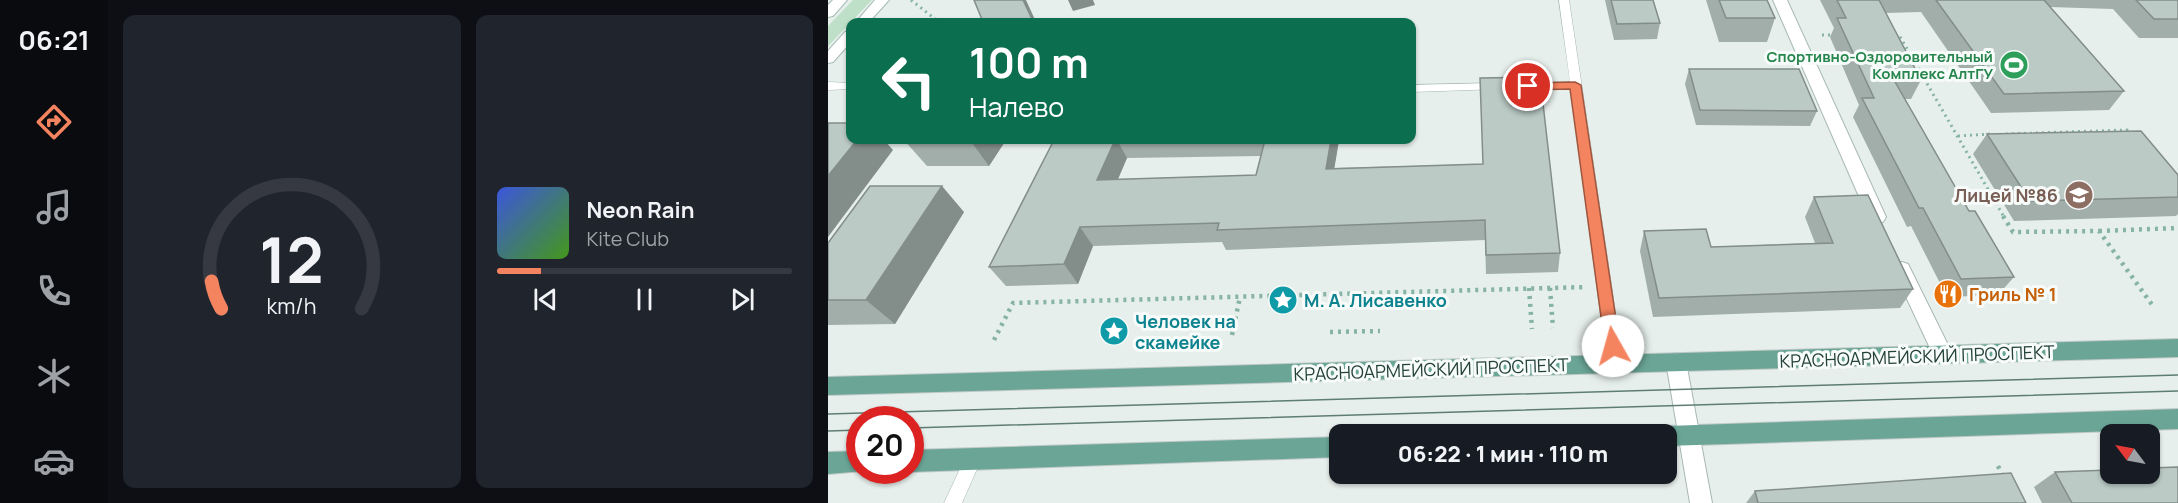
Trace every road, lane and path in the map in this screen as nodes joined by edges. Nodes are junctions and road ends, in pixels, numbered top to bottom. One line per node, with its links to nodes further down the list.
1 (840, 0): 6 (street)
2 (882, 0): 7 (street)
3 (911, 0): 8 (path)
4 (1564, 0): 14 (lane)
5 (1780, 0): 24 (street)
6 (828, 13)
7 (866, 18)
8 (934, 18)
9 (1822, 35): 10 (path)
10 (1844, 35)
11 (1888, 35): 20 (path)
12 (846, 39): 13 (street)
13 (828, 59)
14 (1575, 85): 17 (lane); 26 (lane)
15 (828, 86): 16 (lane)
16 (846, 86)
17 (1416, 89)
18 (1992, 134): 20 (path)
19 (2003, 134): 21 (path)
20 (1958, 136): 23 (path)
21 (2134, 139)
22 (2178, 228): 23 (path)
23 (2098, 231): 30 (path)
24 (1885, 233)
25 (1894, 254): 38 (street)
26 (1605, 286): 28 (path); 40 (lane)
27 (1529, 288): 28 (path); 29 (path); 32 (path)
28 (1550, 288): 31 (path)
29 (1240, 297): 35 (path); 36 (path)
30 (2153, 306)
31 (1553, 328)
32 (1532, 329)
33 (1380, 331): 34 (path)
34 (1330, 332)
35 (1232, 334)
36 (994, 340)
37 (2178, 348): 38 (main road, КРАСНОАРМЕЙСКИЙ ПРОСПЕКТ)
38 (1943, 355): 39 (main road, КРАСНОАРМЕЙСКИЙ ПРОСПЕКТ)
39 (1676, 362): 40 (main road, КРАСНОАРМЕЙСКИЙ ПРОСПЕКТ); 43 (street)
40 (1615, 364): 41 (main road, КРАСНОАРМЕЙСКИЙ ПРОСПЕКТ)
41 (828, 386)
42 (2178, 419): 43 (main road)
43 (1689, 435): 44 (main road); 53 (street)
44 (1677, 436)
45 (1329, 447): 46 (main road)
46 (973, 460): 47 (main road); 52 (lane)
47 (924, 461)
48 (846, 462): 49 (main road)
49 (828, 463)
50 (1998, 466): 51 (path)
51 (2007, 484)
52 (953, 503)
53 (1701, 503)

